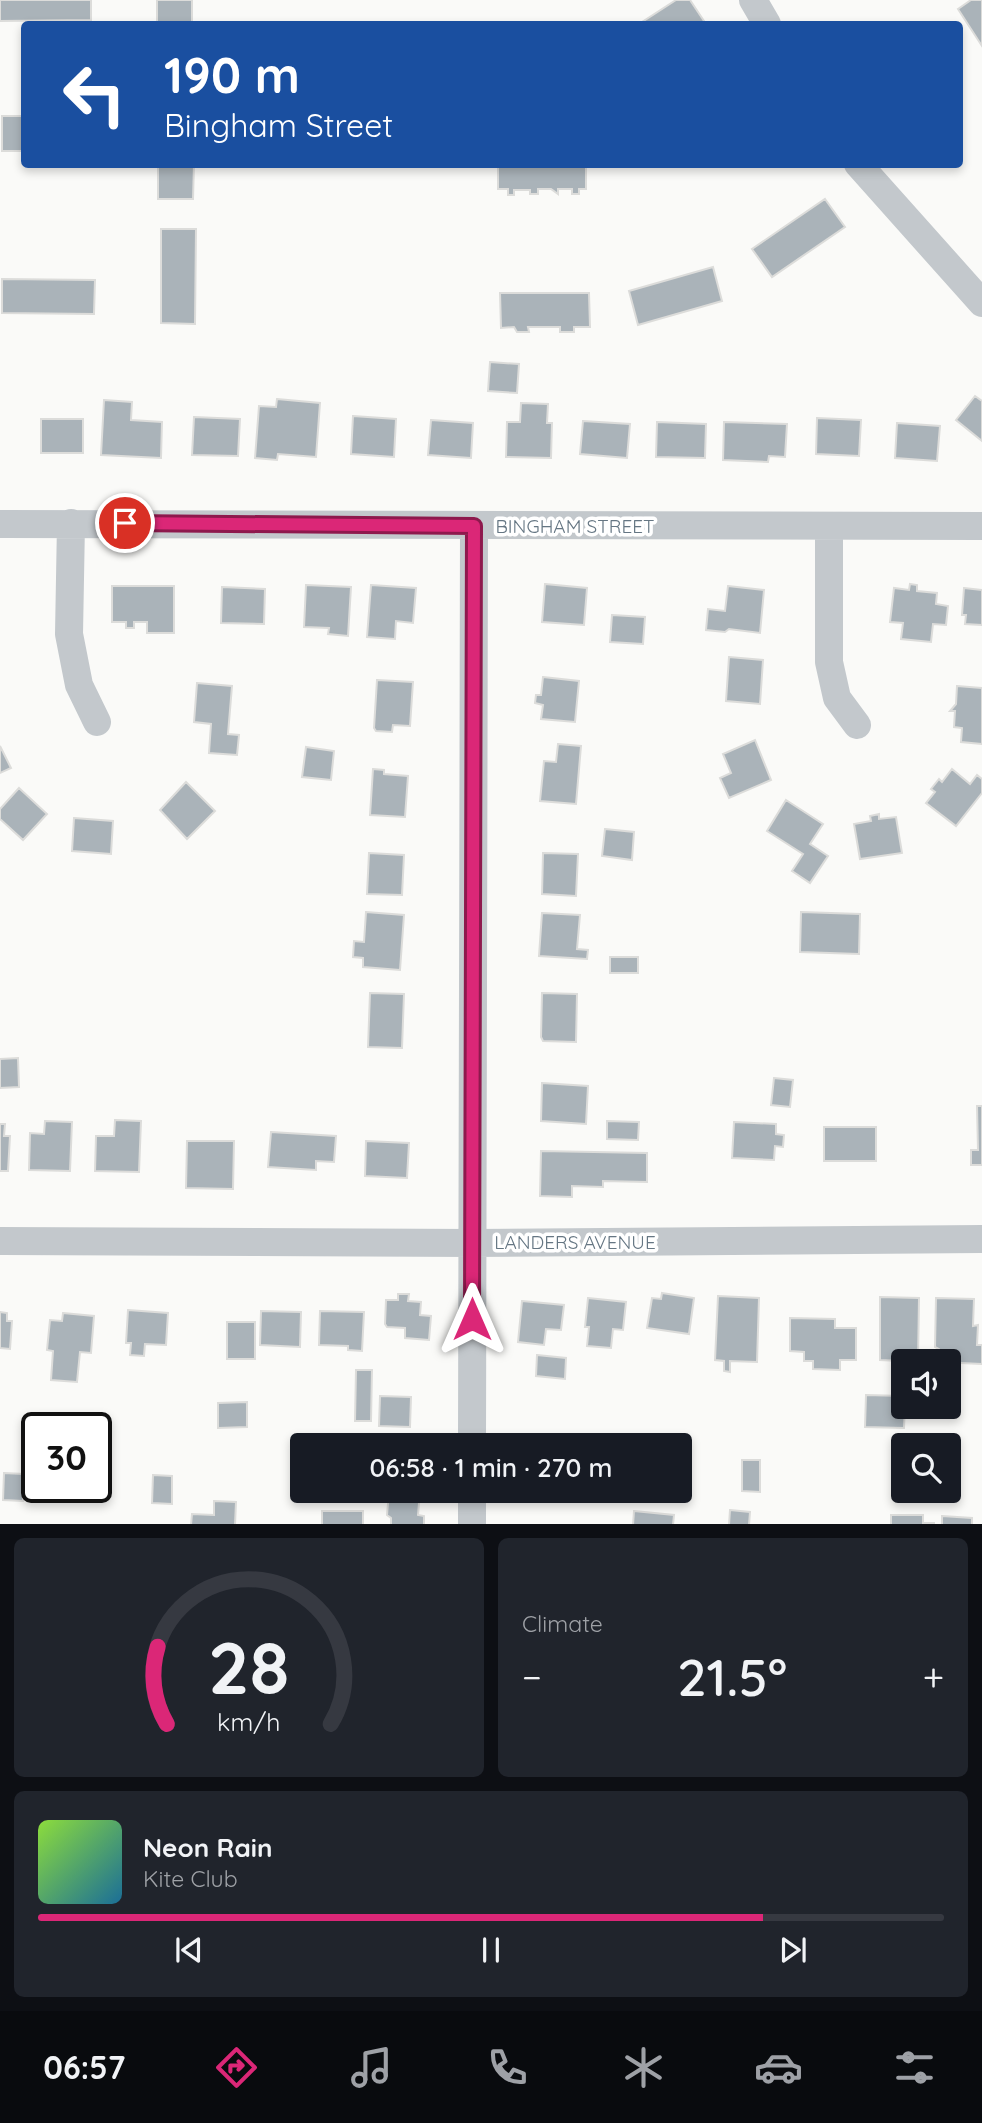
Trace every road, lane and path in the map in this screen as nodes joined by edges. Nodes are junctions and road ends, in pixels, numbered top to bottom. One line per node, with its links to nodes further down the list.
1 (753, 0): 2 (street)
2 (765, 21)
3 (862, 168): 4 (street)
4 (982, 303)
5 (71, 523): 6 (street, BINGHAM STREET); 7 (street, BINGHAM STREET); 10 (street)
6 (0, 524)
7 (474, 526): 9 (street, BINGHAM STREET); 14 (street)
8 (982, 526): 9 (street, BINGHAM STREET)
9 (829, 527): 11 (street)
10 (97, 722)
11 (857, 725)
12 (982, 1239): 14 (street, LANDERS AVENUE)
13 (0, 1241): 14 (street, LANDERS AVENUE)
14 (472, 1243): 15 (street)
15 (472, 1433)
16 (472, 1503): 17 (street)
17 (472, 1524)

